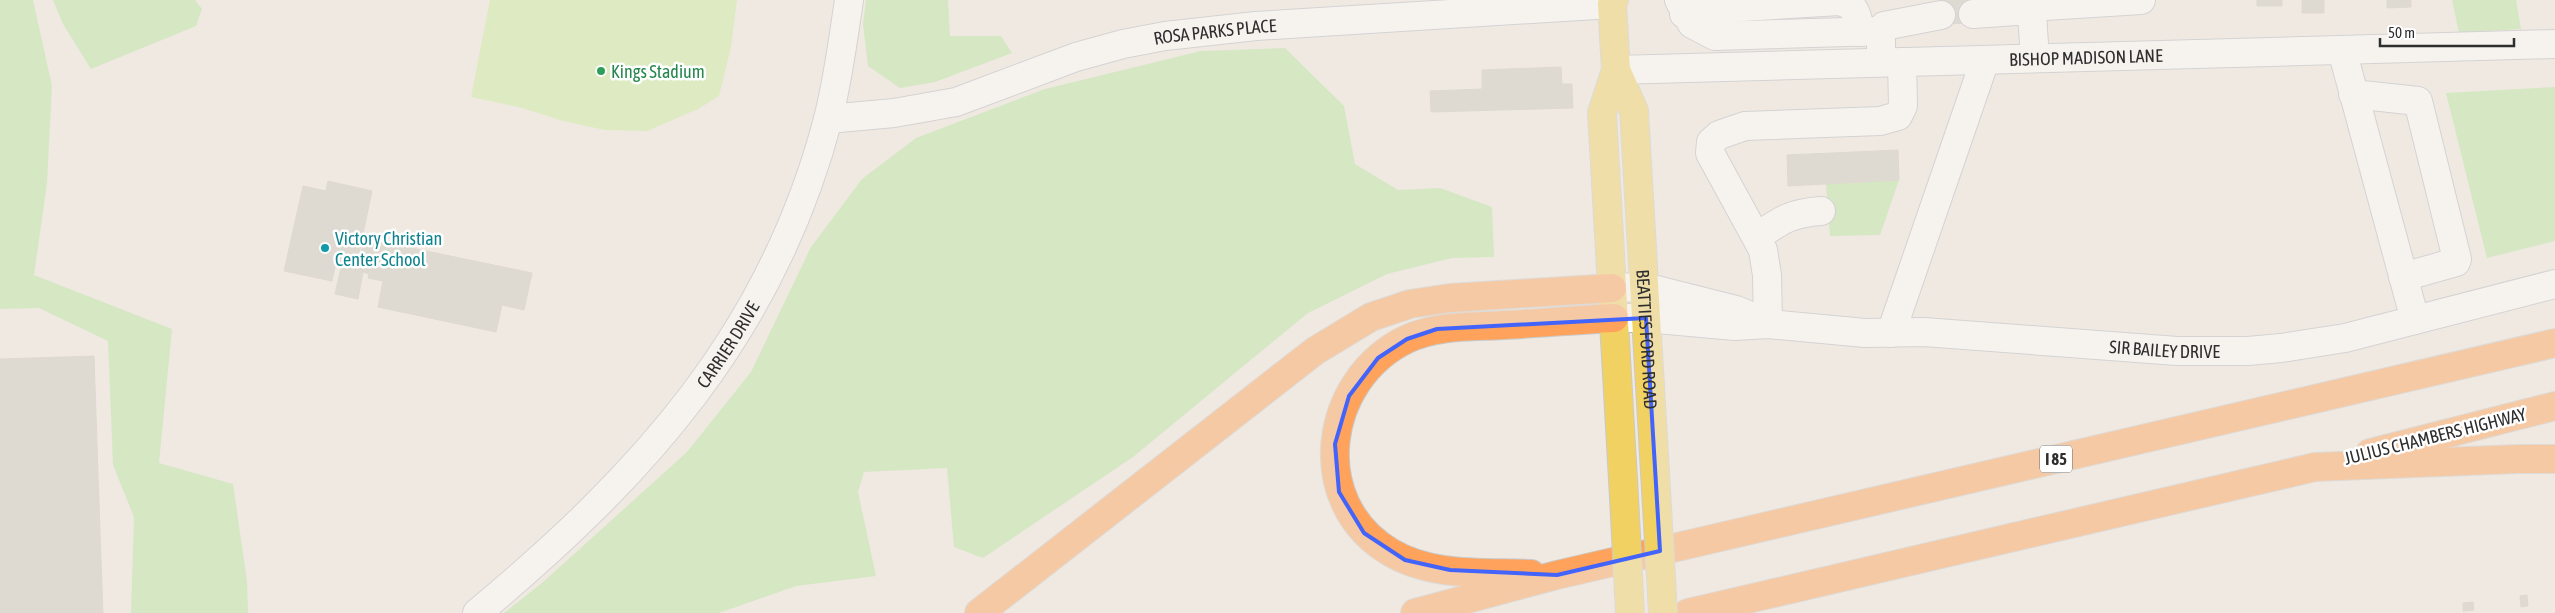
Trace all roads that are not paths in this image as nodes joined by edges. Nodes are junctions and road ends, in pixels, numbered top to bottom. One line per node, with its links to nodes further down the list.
1 (849, 0): 17 (street, CARRIER DRIVE)
2 (2141, 0): 4 (street)
3 (1612, 1): 6 (street, ROSA PARKS PLACE); 15 (main road, BEATTIES FORD ROAD)
4 (2031, 5): 7 (street); 12 (street)
5 (1682, 7): 9 (street)
6 (1360, 10): 17 (street, ROSA PARKS PLACE)
7 (1972, 14)
8 (1941, 15): 9 (street)
9 (1871, 31): 14 (street)
10 (2555, 44): 11 (street, BISHOP MADISON LANE)
11 (2342, 50): 12 (street, BISHOP MADISON LANE); 16 (street)
12 (2035, 58): 13 (street, BISHOP MADISON LANE)
13 (1985, 60): 14 (street, BISHOP MADISON LANE); 28 (street)
14 (1891, 62): 15 (street, BISHOP MADISON LANE); 19 (street)
15 (1616, 70): 22 (main road, BEATTIES FORD ROAD); 23 (main road, BEATTIES FORD ROAD)
16 (2353, 94): 20 (street); 20 (street)
17 (828, 119): 34 (street, CARRIER DRIVE)
18 (1821, 211): 19 (street)
19 (1757, 237): 27 (street)
20 (2403, 277): 26 (street)
21 (2555, 284): 26 (street, SIR BAILEY DRIVE)
22 (1645, 287): 23 (street, SIR BAILEY DRIVE); 25 (main road, BEATTIES FORD ROAD); 27 (street, SIR BAILEY DRIVE)
23 (1612, 288): 24 (main road, BEATTIES FORD ROAD); 35 (highway)
24 (1614, 318): 25 (street, SIR BAILEY DRIVE); 33 (highway); 37 (main road, BEATTIES FORD ROAD, bridge)
25 (1646, 318): 27 (street, SIR BAILEY DRIVE); 38 (main road, BEATTIES FORD ROAD, bridge)
26 (2414, 320): 28 (street, SIR BAILEY DRIVE)
27 (1768, 324): 28 (street, SIR BAILEY DRIVE)
28 (1891, 333)
29 (2555, 343): 33 (highway, I 85)
30 (2555, 406): 32 (highway, JULIUS CHAMBERS HIGHWAY)
31 (2555, 459): 32 (highway)
32 (2315, 467): 39 (highway)
33 (1557, 575): 36 (highway, I 85)
34 (477, 613)
35 (979, 613)
36 (1415, 613)
37 (1630, 613)
38 (1663, 613)
39 (1688, 613)

